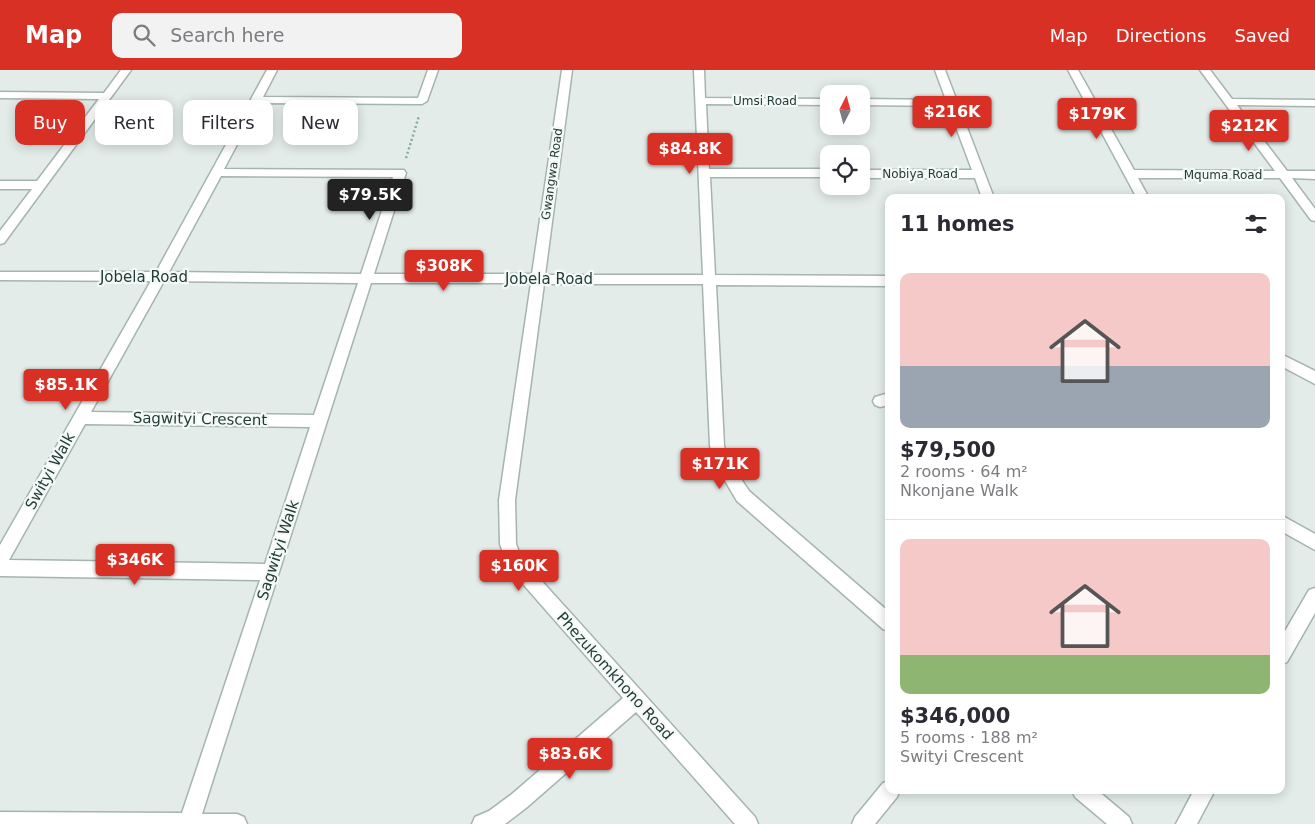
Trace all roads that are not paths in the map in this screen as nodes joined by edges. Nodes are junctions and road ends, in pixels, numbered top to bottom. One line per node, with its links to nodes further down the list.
1 (126, 70): 10 (street)
2 (272, 70): 11 (street, Swityi Walk)
3 (433, 70): 12 (street)
4 (567, 70): 37 (street, Gwangwa Road)
5 (699, 70): 13 (street)
6 (940, 70): 17 (street)
7 (1073, 70): 25 (street)
8 (1205, 70): 16 (street)
9 (0, 95): 10 (street)
10 (108, 96): 29 (street)
11 (256, 100)
12 (273, 100)
13 (701, 101): 14 (street, Umsi Road); 21 (street)
14 (820, 102)
15 (870, 102): 17 (street)
16 (1228, 102): 18 (street); 26 (street)
17 (953, 103): 24 (street)
18 (1315, 103)
19 (232, 145): 20 (street, Swityi Walk)
20 (217, 172): 35 (street, Swityi Walk); 36 (street, Sagwityi Walk)
21 (703, 173): 22 (street); 38 (street)
22 (820, 174)
23 (870, 174): 24 (street, Nobiya Road)
24 (980, 174): 30 (street)
25 (1130, 174): 26 (street, Mquma Road); 31 (street)
26 (1282, 175): 27 (street, Mquma Road); 32 (street)
27 (1315, 175)
28 (0, 185): 29 (street)
29 (41, 185): 33 (street)
30 (987, 194)
31 (1141, 194)
32 (1315, 217)
33 (0, 240)
34 (0, 276): 35 (street, Jobela Road)
35 (160, 277): 36 (street, Jobela Road); 42 (street, Swityi Walk)
36 (366, 278): 37 (street, Jobela Road); 43 (street, Sagwityi Walk)
37 (538, 279): 38 (street, Jobela Road); 52 (street, Phezukomkhono Road)
38 (708, 280): 39 (street, Jobela Road); 50 (street)
39 (885, 281)
40 (1285, 361): 41 (street)
41 (1315, 378)
42 (79, 418): 43 (street, Sagwityi Crescent); 46 (street, Swityi Walk)
43 (321, 421): 48 (street, Sagwityi Walk)
44 (1285, 524): 45 (street)
45 (1315, 543)
46 (0, 561)
47 (0, 568): 48 (street)
48 (271, 572): 57 (street, Sagwityi Walk)
49 (1315, 596): 51 (street)
50 (885, 620)
51 (1285, 649)
52 (635, 700): 59 (street); 60 (street, Phezukomkhono Road)
53 (887, 794): 61 (street)
54 (1087, 794): 62 (street)
55 (1203, 794): 63 (street)
56 (0, 822): 57 (street)
57 (189, 823): 58 (street)
58 (237, 824)
59 (482, 824)
60 (748, 824)
61 (862, 824)
62 (1122, 824)
63 (1186, 824)

